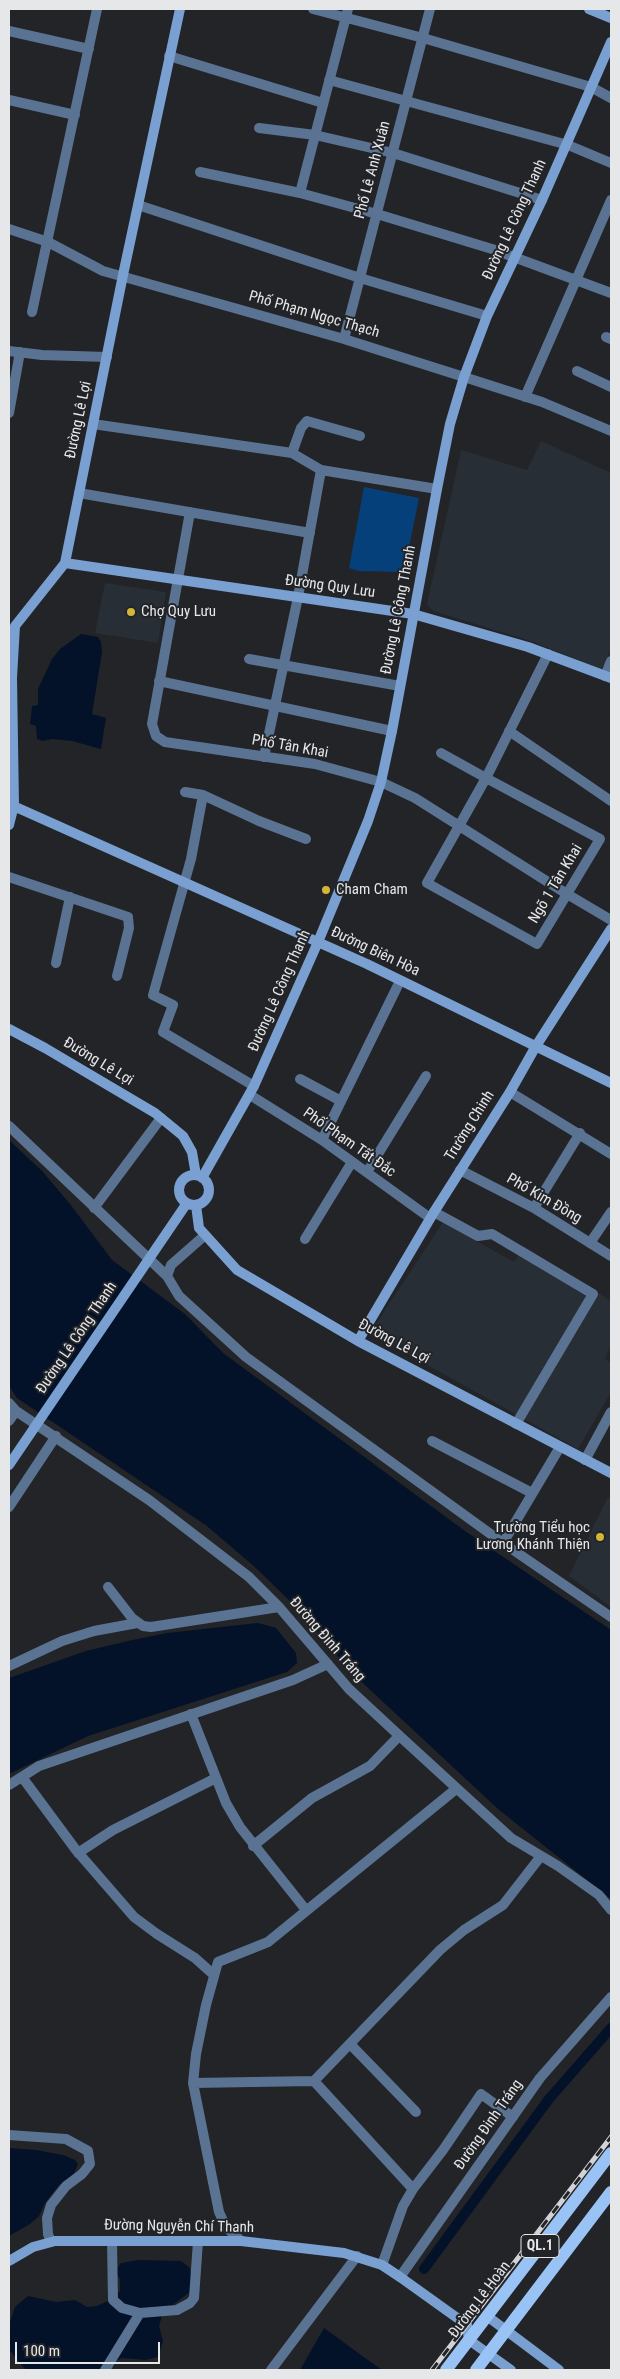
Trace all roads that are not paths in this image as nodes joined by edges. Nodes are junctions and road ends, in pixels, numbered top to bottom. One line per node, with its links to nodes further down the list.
1 (98, 9): 11 (street)
2 (180, 9): 12 (street, Đường Lê Lợi)
3 (313, 9): 6 (street)
4 (430, 9): 9 (street, Phố Lê Anh Xuân)
5 (589, 9): 7 (street)
6 (347, 13): 9 (street); 13 (street)
7 (611, 18)
8 (9, 31): 11 (street)
9 (423, 38): 14 (street); 17 (street, Phố Lê Anh Xuân)
10 (611, 42): 14 (street, Đường Lê Công Thanh)
11 (89, 49): 19 (street)
12 (169, 56): 18 (street); 29 (street, Đường Lê Lợi)
13 (330, 80): 17 (street); 18 (street)
14 (591, 87): 15 (street); 22 (street, Đường Lê Công Thanh)
15 (611, 98)
16 (9, 100): 19 (street)
17 (406, 101): 22 (street); 23 (street, Phố Lê Anh Xuân)
18 (323, 103): 21 (street)
19 (75, 115): 33 (street)
20 (259, 128): 21 (street)
21 (315, 135): 23 (street); 26 (street)
22 (566, 144): 24 (street); 27 (street, Đường Lê Công Thanh)
23 (393, 153): 27 (street); 30 (street, Phố Lê Anh Xuân)
24 (611, 163)
25 (200, 172): 26 (street)
26 (300, 193): 30 (street)
27 (542, 200): 34 (street, Đường Lê Công Thanh)
28 (611, 200): 31 (street)
29 (138, 205): 35 (street, Đường Lê Lợi); 36 (street)
30 (377, 214): 34 (street); 36 (street, Phố Lê Anh Xuân)
31 (606, 223): 37 (street)
32 (9, 229): 33 (street, Phố Phạm Ngọc Thạch)
33 (48, 242): 35 (street, Phố Phạm Ngọc Thạch); 39 (street)
34 (513, 258): 37 (street); 40 (street, Đường Lê Công Thanh)
35 (123, 275): 41 (street, Phố Phạm Ngọc Thạch); 44 (street, Đường Lê Lợi)
36 (360, 278): 40 (street); 41 (street, Phố Lê Anh Xuân)
37 (576, 281): 38 (street); 48 (street)
38 (611, 293)
39 (32, 312)
40 (487, 316): 46 (street, Đường Lê Công Thanh)
41 (344, 339): 46 (street, Phố Phạm Ngọc Thạch)
42 (9, 351): 43 (street)
43 (20, 352): 44 (street); 49 (street)
44 (107, 357): 50 (street, Đường Lê Lợi)
45 (577, 371): 47 (street)
46 (464, 377): 48 (street, Phố Phạm Ngọc Thạch); 55 (street, Đường Lê Công Thanh)
47 (611, 387)
48 (525, 396): 51 (street, Phố Phạm Ngọc Thạch)
49 (9, 413)
50 (93, 424): 53 (street); 56 (street, Đường Lê Lợi)
51 (611, 431)
52 (360, 436): 53 (street)
53 (292, 453): 54 (street)
54 (321, 470): 55 (street); 58 (street)
55 (437, 489): 62 (street, Đường Lê Công Thanh)
56 (80, 492): 57 (street); 59 (street, Đường Lê Lợi)
57 (190, 512): 58 (street); 60 (street, Phố Tân Khai)
58 (310, 533): 61 (street)
59 (65, 563): 60 (street, Đường Quy Lưu); 63 (street, Đường Lê Lợi)
60 (176, 579): 61 (street, Đường Quy Lưu); 69 (street, Phố Tân Khai)
61 (298, 598): 62 (street, Đường Quy Lưu); 67 (street)
62 (413, 614): 64 (street, Đường Quy Lưu); 70 (street, Đường Lê Công Thanh)
63 (12, 623): 81 (street, Đường Lê Lợi)
64 (548, 654): 68 (street, Đường Quy Lưu); 72 (street)
65 (249, 659): 67 (street)
66 (611, 661): 68 (street)
67 (283, 665): 70 (street); 71 (street)
68 (608, 677)
69 (159, 681): 71 (street); 75 (street, Phố Tân Khai)
70 (400, 686): 73 (street, Đường Lê Công Thanh)
71 (274, 706): 73 (street); 75 (street)
72 (509, 730): 76 (street); 80 (street)
73 (392, 731): 77 (street, Đường Lê Công Thanh)
74 (441, 753): 76 (street)
75 (264, 757): 77 (street, Phố Tân Khai)
76 (486, 778): 83 (street); 87 (street, Ngõ 1 Tân Khai)
77 (381, 782): 83 (street, Phố Tân Khai); 91 (street, Đường Lê Công Thanh)
78 (185, 792): 79 (street)
79 (203, 795): 84 (street); 86 (street)
80 (611, 802)
81 (11, 805): 82 (street, Đường Lê Lợi); 86 (street, Đường Biên Hòa)
82 (9, 825)
83 (460, 826): 87 (street, Phố Tân Khai); 87 (street, Ngõ 1 Tân Khai)
84 (306, 839)
85 (9, 877): 88 (street)
86 (183, 882): 91 (street, Đường Biên Hòa); 100 (street, Phố Phạm Tất Đắc)
87 (567, 894): 89 (street, Phố Tân Khai)
88 (70, 898): 92 (street); 93 (street)
89 (611, 920)
90 (611, 929): 96 (street, Trường Chinh)
91 (318, 942): 94 (street, Đường Biên Hòa); 100 (street, Đường Lê Công Thanh)
92 (56, 963)
93 (118, 976)
94 (400, 981): 96 (street, Đường Biên Hòa); 102 (street)
95 (9, 1029): 103 (street, Đường Lê Lợi)
96 (536, 1046): 99 (street, Đường Biên Hòa); 101 (street, Trường Chinh)
97 (426, 1076): 110 (street)
98 (300, 1078): 102 (street)
99 (611, 1083)
100 (252, 1090): 106 (street, Phố Phạm Tất Đắc); 111 (street, Đường Lê Công Thanh)
101 (510, 1092): 105 (street); 109 (street, Trường Chinh)
102 (341, 1102): 106 (street)
103 (161, 1118): 111 (street, Đường Lê Lợi); 113 (street)
104 (9, 1126): 113 (street)
105 (580, 1133): 107 (street); 114 (street)
106 (322, 1140): 108 (street, Phố Phạm Tất Đắc)
107 (611, 1154)
108 (352, 1162): 110 (street, Phố Phạm Tất Đắc); 118 (street)
109 (460, 1170): 114 (street, Phố Kim Đồng); 116 (street, Trường Chinh)
110 (367, 1172): 116 (street, Phố Phạm Tất Đắc)
111 (199, 1176): 112 (street); 112 (street)
112 (191, 1204): 117 (street, Đường Lê Lợi); 131 (street, Đường Lê Công Thanh)
113 (94, 1208): 121 (street)
114 (534, 1208): 119 (street, Phố Kim Đồng)
115 (611, 1212): 119 (street)
116 (432, 1215): 122 (street, Trường Chinh); 126 (street, Phố Phạm Tất Đắc)
117 (204, 1236): 121 (street); 122 (street, Đường Lê Lợi)
118 (305, 1239)
119 (590, 1243): 120 (street, Phố Kim Đồng)
120 (611, 1256)
121 (167, 1276): 135 (street)
122 (358, 1341): 126 (street, Đường Lê Lợi)
123 (12, 1407): 125 (street); 127 (street, Đường Đinh Tráng)
124 (611, 1412): 130 (street)
125 (9, 1421)
126 (516, 1424): 129 (street, Đường Lê Lợi)
127 (56, 1436): 134 (street); 137 (street, Đường Đinh Tráng)
128 (432, 1441): 133 (street)
129 (560, 1447): 130 (street, Đường Lê Lợi); 133 (street)
130 (585, 1460): 132 (street, Đường Lê Lợi)
131 (9, 1465)
132 (611, 1473)
133 (532, 1494): 135 (street)
134 (9, 1507)
135 (503, 1543): 138 (street)
136 (108, 1587): 139 (street)
137 (279, 1608): 139 (street); 140 (street, Đường Đinh Tráng)
138 (611, 1617)
139 (137, 1623): 141 (street)
140 (328, 1664): 142 (street); 143 (street, Đường Đinh Tráng)
141 (9, 1666)
142 (191, 1714): 144 (street); 145 (street)
143 (399, 1736): 147 (street, Đường Đinh Tráng); 148 (street)
144 (22, 1777): 146 (street); 149 (street)
145 (216, 1778): 148 (street); 149 (street)
146 (9, 1785)
147 (456, 1788): 150 (street, Đường Đinh Tráng); 151 (street)
148 (253, 1846): 151 (street)
149 (78, 1853): 153 (street)
150 (541, 1856): 152 (street, Đường Đinh Tráng); 155 (street)
151 (306, 1910): 153 (street)
152 (611, 1910)
153 (214, 1975): 157 (street)
154 (611, 1997): 159 (street, Đường Đinh Tráng)
155 (351, 2045): 156 (street); 158 (street)
156 (314, 2081): 157 (street); 162 (street)
157 (193, 2083): 164 (street)
158 (416, 2112)
159 (513, 2117): 162 (street); 171 (street, Đường Đinh Tráng)
160 (9, 2135): 167 (street)
161 (611, 2153): 173 (main road, Đường Lê Hoàn / QL.1)
162 (413, 2188): 170 (street)
163 (611, 2192): 174 (main road, QL.1)
164 (241, 2240): 166 (street, Đường Nguyễn Chí Thanh); 168 (street, Đường Nguyễn Chí Thanh)
165 (112, 2241): 166 (street, Đường Nguyễn Chí Thanh); 167 (street, Đường Nguyễn Chí Thanh); 172 (street)
166 (198, 2241): 172 (street)
167 (51, 2242): 169 (street, Đường Nguyễn Chí Thanh)
168 (357, 2256): 170 (street, Đường Nguyễn Chí Thanh); 178 (street)
169 (9, 2261)
170 (382, 2265): 171 (street, Đường Nguyễn Chí Thanh)
171 (400, 2277): 175 (street, Đường Nguyễn Chí Thanh)
172 (140, 2313): 177 (street)
173 (488, 2316): 174 (street); 175 (main road, Đường Lê Hoàn / QL.1)
174 (506, 2330): 176 (main road, QL.1); 182 (street)
175 (469, 2340): 176 (street); 179 (main road, Đường Lê Hoàn / QL.1)
176 (488, 2354): 180 (main road, QL.1); 181 (street)
177 (105, 2370)
178 (272, 2370)
179 (446, 2370)
180 (476, 2370)
181 (511, 2370)
182 (559, 2370)

